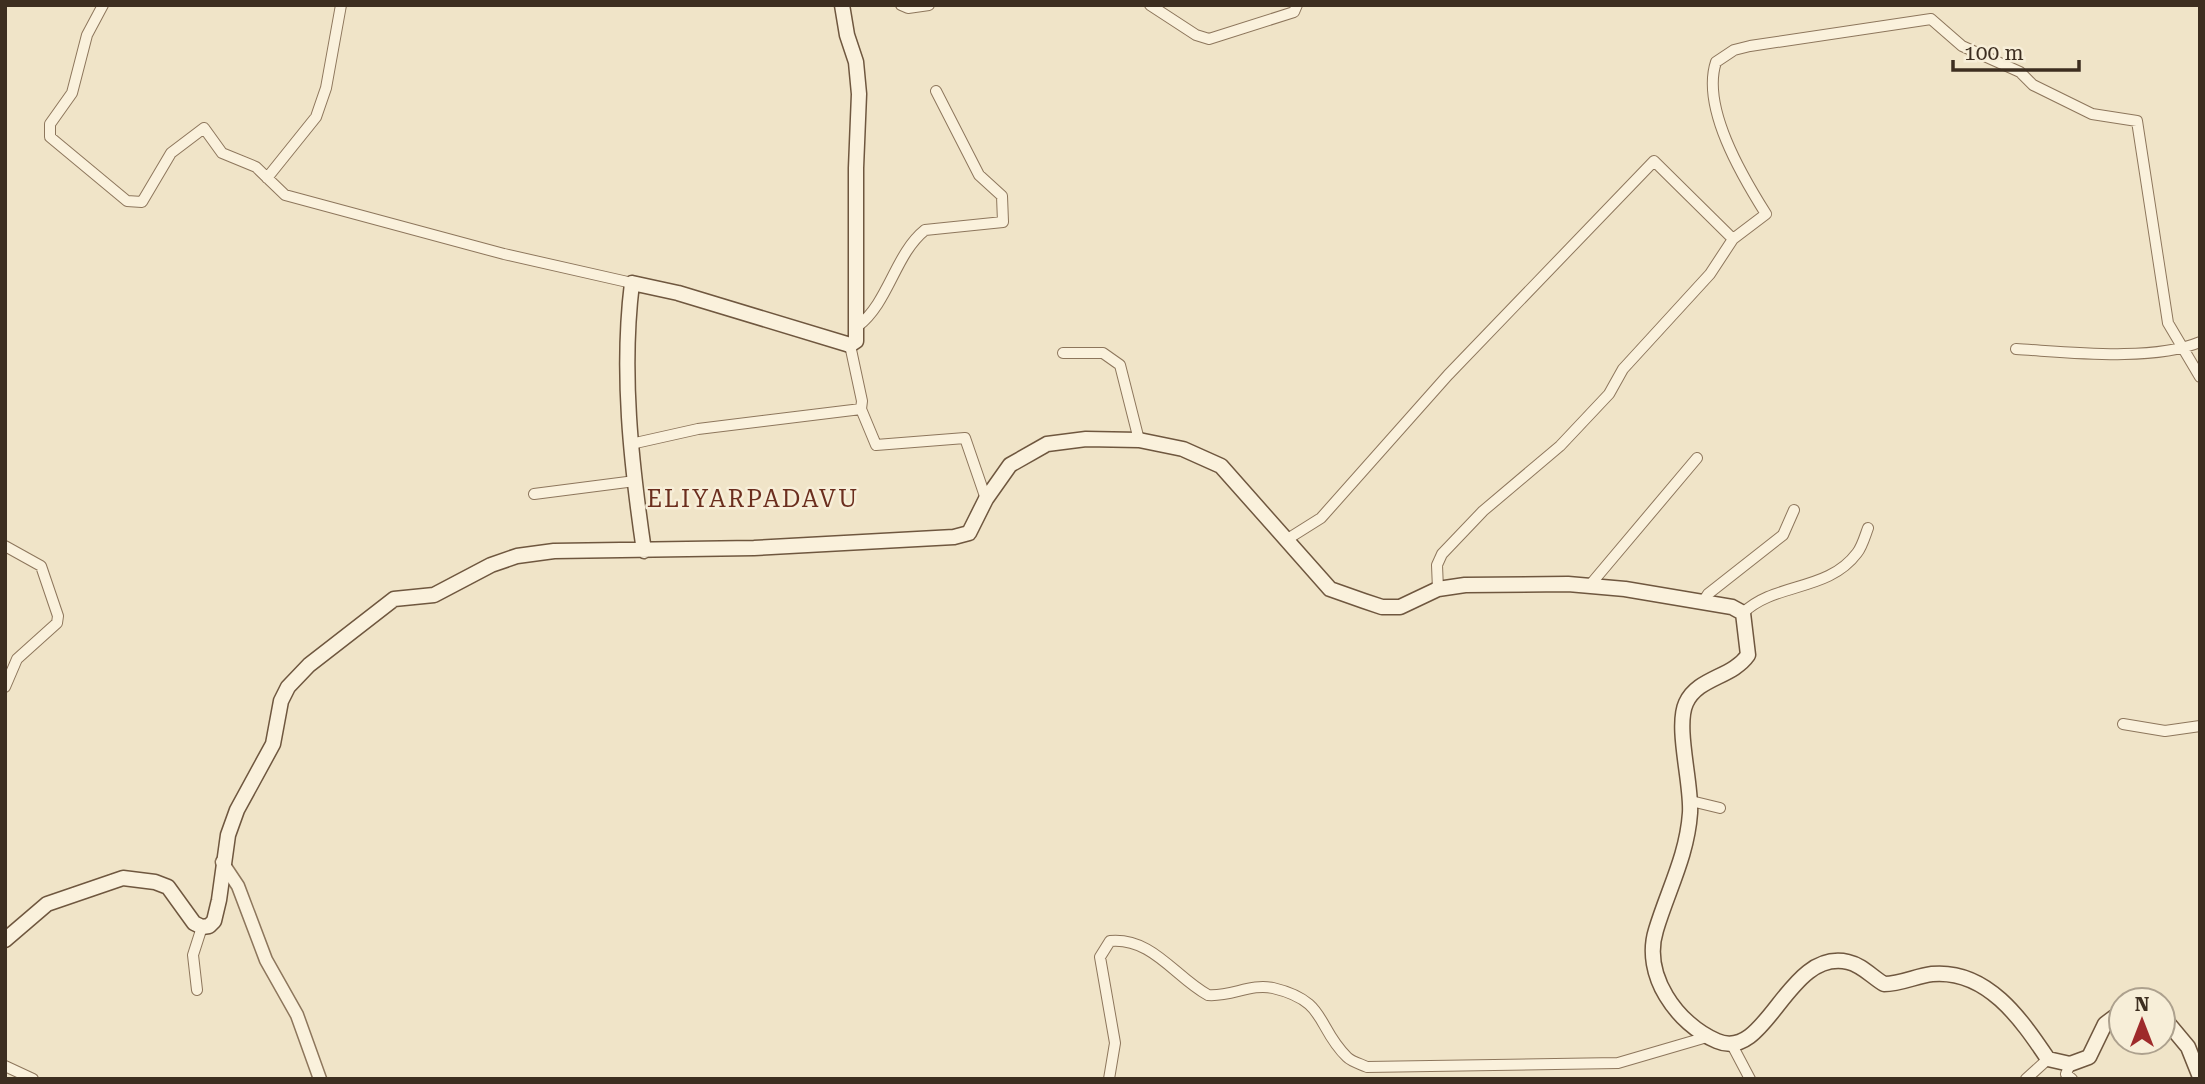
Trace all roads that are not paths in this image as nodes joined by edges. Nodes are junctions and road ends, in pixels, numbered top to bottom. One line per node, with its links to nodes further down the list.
1 (103, 5): 9 (street)
2 (341, 5): 9 (street)
3 (842, 5): 12 (main road)
4 (901, 5): 5 (street)
5 (929, 5)
6 (1150, 5): 7 (street)
7 (1297, 5)
8 (936, 91): 12 (street)
9 (267, 178): 11 (street)
10 (1733, 239): 16 (street); 28 (street); 32 (street)
11 (632, 283): 14 (main road); 21 (main road)
12 (858, 326): 14 (main road)
13 (2200, 342): 16 (street)
14 (849, 345): 19 (street)
15 (2016, 349): 16 (street)
16 (2182, 349): 18 (street)
17 (1063, 353): 20 (street)
18 (2200, 377)
19 (861, 409): 21 (street); 25 (street)
20 (1139, 440): 25 (main road); 28 (main road)
21 (631, 444): 23 (main road)
22 (1697, 458): 31 (street)
23 (635, 481): 24 (street); 30 (main road)
24 (534, 494)
25 (986, 499): 30 (main road)
26 (1794, 509): 33 (street)
27 (1868, 528): 34 (street)
28 (1286, 540): 32 (main road)
29 (5, 546): 35 (street)
30 (644, 551): 40 (main road)
31 (1590, 585): 32 (main road); 33 (main road)
32 (1438, 589)
33 (1702, 603): 34 (main road)
34 (1743, 613): 38 (main road)
35 (5, 687)
36 (2123, 724): 37 (street)
37 (2200, 726)
38 (1691, 801): 39 (street); 46 (main road)
39 (1720, 808)
40 (222, 862): 41 (main road); 53 (street)
41 (202, 927): 42 (main road); 43 (street)
42 (5, 940)
43 (197, 990)
44 (2107, 1022): 50 (main road)
45 (2177, 1034): 51 (main road)
46 (1707, 1037): 47 (main road); 54 (street)
47 (1731, 1043): 48 (main road); 55 (street)
48 (2048, 1059): 50 (main road); 56 (street)
49 (5, 1066): 52 (street)
50 (2071, 1072)
51 (2200, 1077)
52 (33, 1079)
53 (320, 1079)
54 (1108, 1079)
55 (1750, 1079)
56 (2026, 1079)

